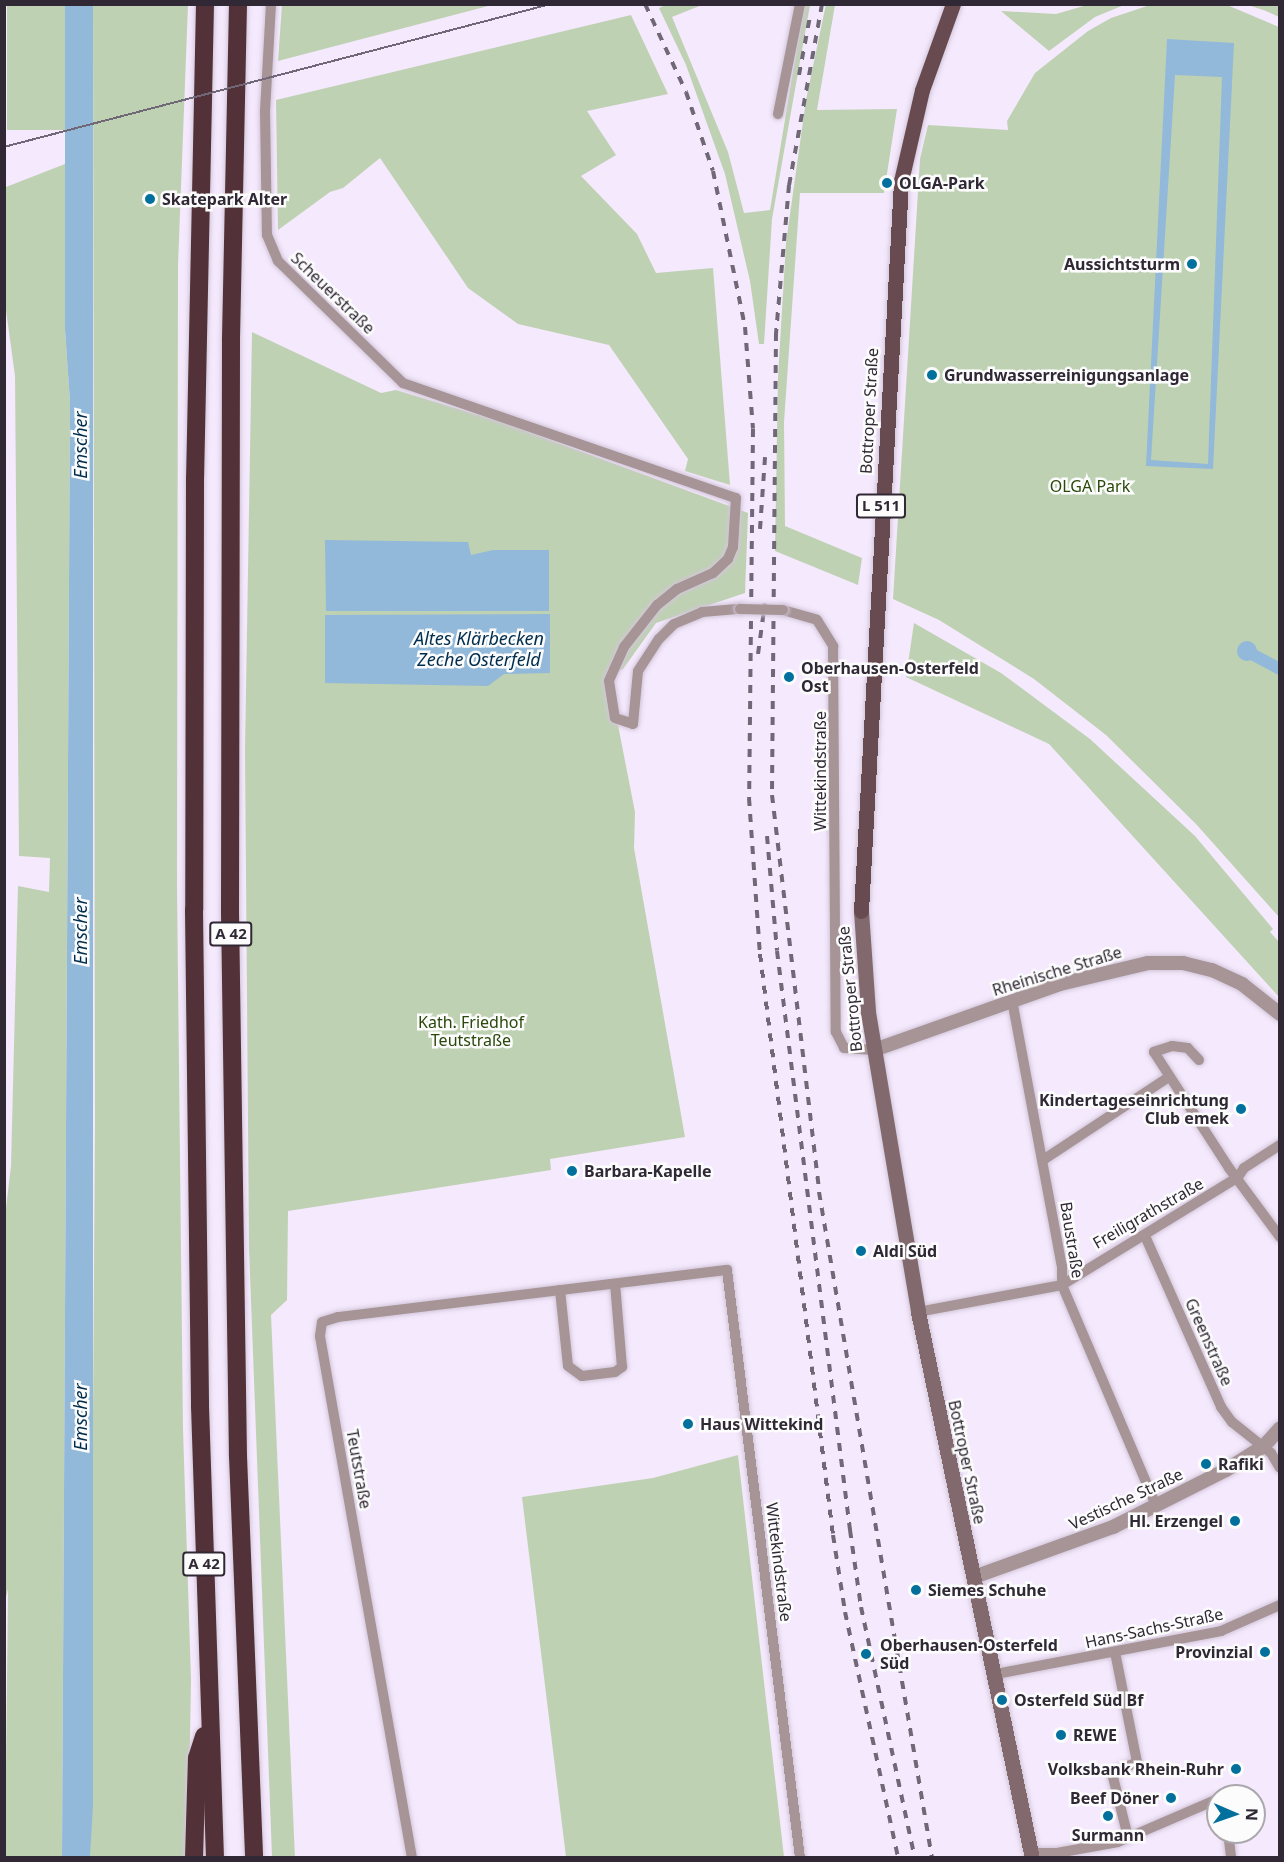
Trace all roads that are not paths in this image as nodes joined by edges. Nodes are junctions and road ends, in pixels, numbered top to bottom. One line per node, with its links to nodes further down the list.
1 (205, 4): 31 (highway, A 42)
2 (238, 4): 37 (highway, A 42)
3 (271, 4): 7 (street, Scheuerstraße)
4 (800, 4): 6 (street)
5 (953, 4): 10 (main road, Bottroper Straße / L 511)
6 (778, 114)
7 (633, 724): 10 (street, Wittekindstraße, bridge)
8 (1012, 1000): 9 (street, Rheinische Straße); 10 (street, Rheinische Straße); 14 (street, Baustraße)
9 (1280, 1014)
10 (874, 1050): 22 (main road, Bottroper Straße / L 511)
11 (1199, 1060): 12 (street)
12 (1169, 1077): 14 (street); 15 (street)
13 (1280, 1145): 15 (street, Freiligrathstraße)
14 (1043, 1160): 20 (street, Baustraße)
15 (1238, 1177): 16 (street, Freiligrathstraße); 17 (street)
16 (1145, 1236): 20 (street, Freiligrathstraße); 24 (street, Greenstraße)
17 (1280, 1237)
18 (727, 1270): 19 (street, Teutstraße); 39 (street, Wittekindstraße)
19 (615, 1284): 21 (street, Teutstraße); 21 (street)
20 (1062, 1285): 22 (street, Freiligrathstraße); 26 (street, Baustraße)
21 (560, 1290): 38 (street, Teutstraße)
22 (918, 1312): 27 (main road, Bottroper Straße / L 511)
23 (1280, 1428): 24 (street, Vestische Straße)
24 (1264, 1446): 25 (street, Greenstraße); 26 (street, Vestische Straße)
25 (1280, 1468)
26 (1156, 1505): 27 (street, Vestische Straße)
27 (974, 1577): 30 (main road, Bottroper Straße / L 511)
28 (1280, 1605): 29 (street, Hans-Sachs-Straße)
29 (1116, 1652): 30 (street, Hans-Sachs-Straße); 33 (street)
30 (996, 1674): 34 (main road, Bottroper Straße / L 511)
31 (208, 1723): 35 (highway); 36 (highway, A 42)
32 (1206, 1803): 33 (street)
33 (1128, 1837): 34 (street)
34 (1032, 1855)
35 (194, 1857)
36 (215, 1857)
37 (254, 1857)
38 (412, 1857)
39 (800, 1857)

